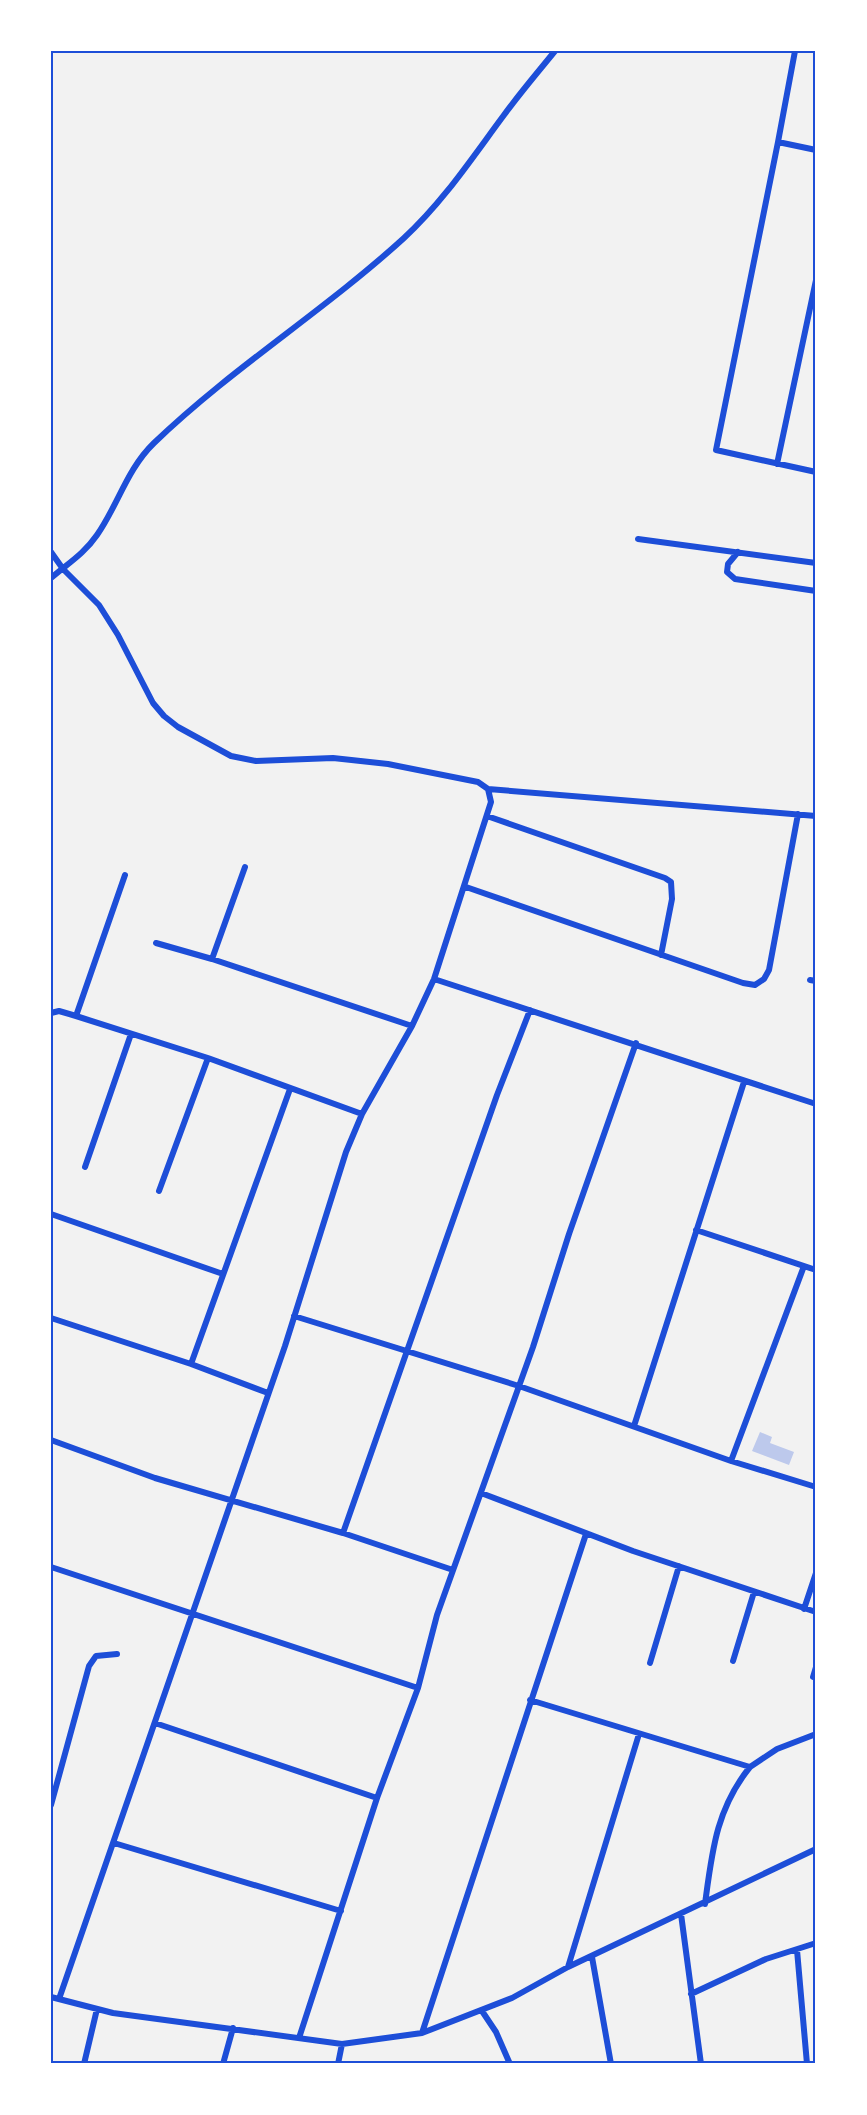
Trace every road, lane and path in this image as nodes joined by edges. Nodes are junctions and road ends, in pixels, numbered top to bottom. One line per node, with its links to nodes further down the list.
1 (555, 51): 12 (street)
2 (795, 51): 3 (street)
3 (778, 142): 4 (street); 6 (street)
4 (816, 150)
5 (816, 280): 6 (street)
6 (777, 464): 7 (street)
7 (816, 472)
8 (638, 539): 10 (street)
9 (51, 552): 12 (street)
10 (738, 552): 11 (street); 14 (street)
11 (816, 563)
12 (63, 569): 13 (street); 15 (street)
13 (51, 578)
14 (816, 591)
15 (488, 789): 16 (street); 17 (street)
16 (798, 814): 18 (street); 23 (street)
17 (487, 816): 21 (street); 23 (street)
18 (816, 816)
19 (245, 867): 24 (street)
20 (125, 875): 28 (street)
21 (466, 887): 23 (street); 25 (street)
22 (156, 943): 24 (street)
23 (661, 955)
24 (212, 959): 29 (street)
25 (434, 979): 26 (street); 29 (street)
26 (531, 1010): 31 (street); 46 (street)
27 (51, 1013): 28 (street)
28 (76, 1016): 30 (street)
29 (411, 1026): 36 (street)
30 (131, 1034): 32 (street); 37 (street)
31 (636, 1043): 33 (street); 48 (street)
32 (208, 1058): 34 (street); 38 (street)
33 (744, 1082): 35 (street); 40 (street)
34 (290, 1089): 36 (street); 43 (street)
35 (816, 1104)
36 (362, 1114): 44 (street)
37 (85, 1167)
38 (159, 1191)
39 (51, 1214): 43 (street)
40 (696, 1230): 41 (street); 50 (street)
41 (804, 1266): 42 (street); 52 (street)
42 (816, 1270)
43 (223, 1274): 47 (street)
44 (294, 1316): 46 (street); 49 (street)
45 (51, 1318): 47 (street)
46 (407, 1353): 48 (street); 56 (street)
47 (191, 1364): 49 (street)
48 (519, 1386): 50 (street); 54 (street)
49 (268, 1393): 55 (street)
50 (634, 1426): 52 (street)
51 (51, 1440): 55 (street)
52 (731, 1461): 53 (street)
53 (816, 1487)
54 (481, 1493): 57 (street); 60 (street)
55 (230, 1501): 56 (street); 65 (street)
56 (343, 1533): 60 (street)
57 (586, 1534): 58 (street); 72 (street)
58 (679, 1566): 62 (street); 68 (street)
59 (51, 1567): 65 (street)
60 (453, 1570): 71 (street)
61 (816, 1573): 63 (street)
62 (754, 1592): 63 (street); 67 (street)
63 (804, 1609): 64 (street)
64 (816, 1612)
65 (192, 1614): 71 (street); 73 (street)
66 (117, 1654): 78 (street)
67 (733, 1661)
68 (650, 1663)
69 (816, 1667): 70 (street)
70 (813, 1677)
71 (418, 1688): 77 (street)
72 (530, 1700): 74 (street); 94 (street)
73 (155, 1723): 77 (street); 79 (street)
74 (639, 1734): 76 (street); 87 (street)
75 (816, 1734): 76 (street)
76 (750, 1767): 81 (street)
77 (377, 1798): 82 (street)
78 (51, 1805)
79 (114, 1843): 82 (street); 90 (street)
80 (816, 1849): 81 (street)
81 (705, 1904): 83 (street)
82 (341, 1911): 95 (street)
83 (681, 1914): 86 (street); 88 (street)
84 (816, 1943): 85 (street)
85 (797, 1950): 88 (street); 103 (street)
86 (592, 1957): 87 (street); 101 (street)
87 (568, 1967): 92 (street)
88 (691, 1994): 102 (street)
89 (51, 1997): 90 (street)
90 (59, 1999): 91 (street)
91 (97, 2009): 93 (street); 97 (street)
92 (482, 2011): 94 (street); 100 (street)
93 (232, 2028): 95 (street); 98 (street)
94 (422, 2033): 96 (street)
95 (299, 2038): 96 (street)
96 (342, 2044): 99 (street)
97 (84, 2064)
98 (223, 2064)
99 (338, 2064)
100 (510, 2064)
101 (611, 2064)
102 (700, 2064)
103 (807, 2064)

